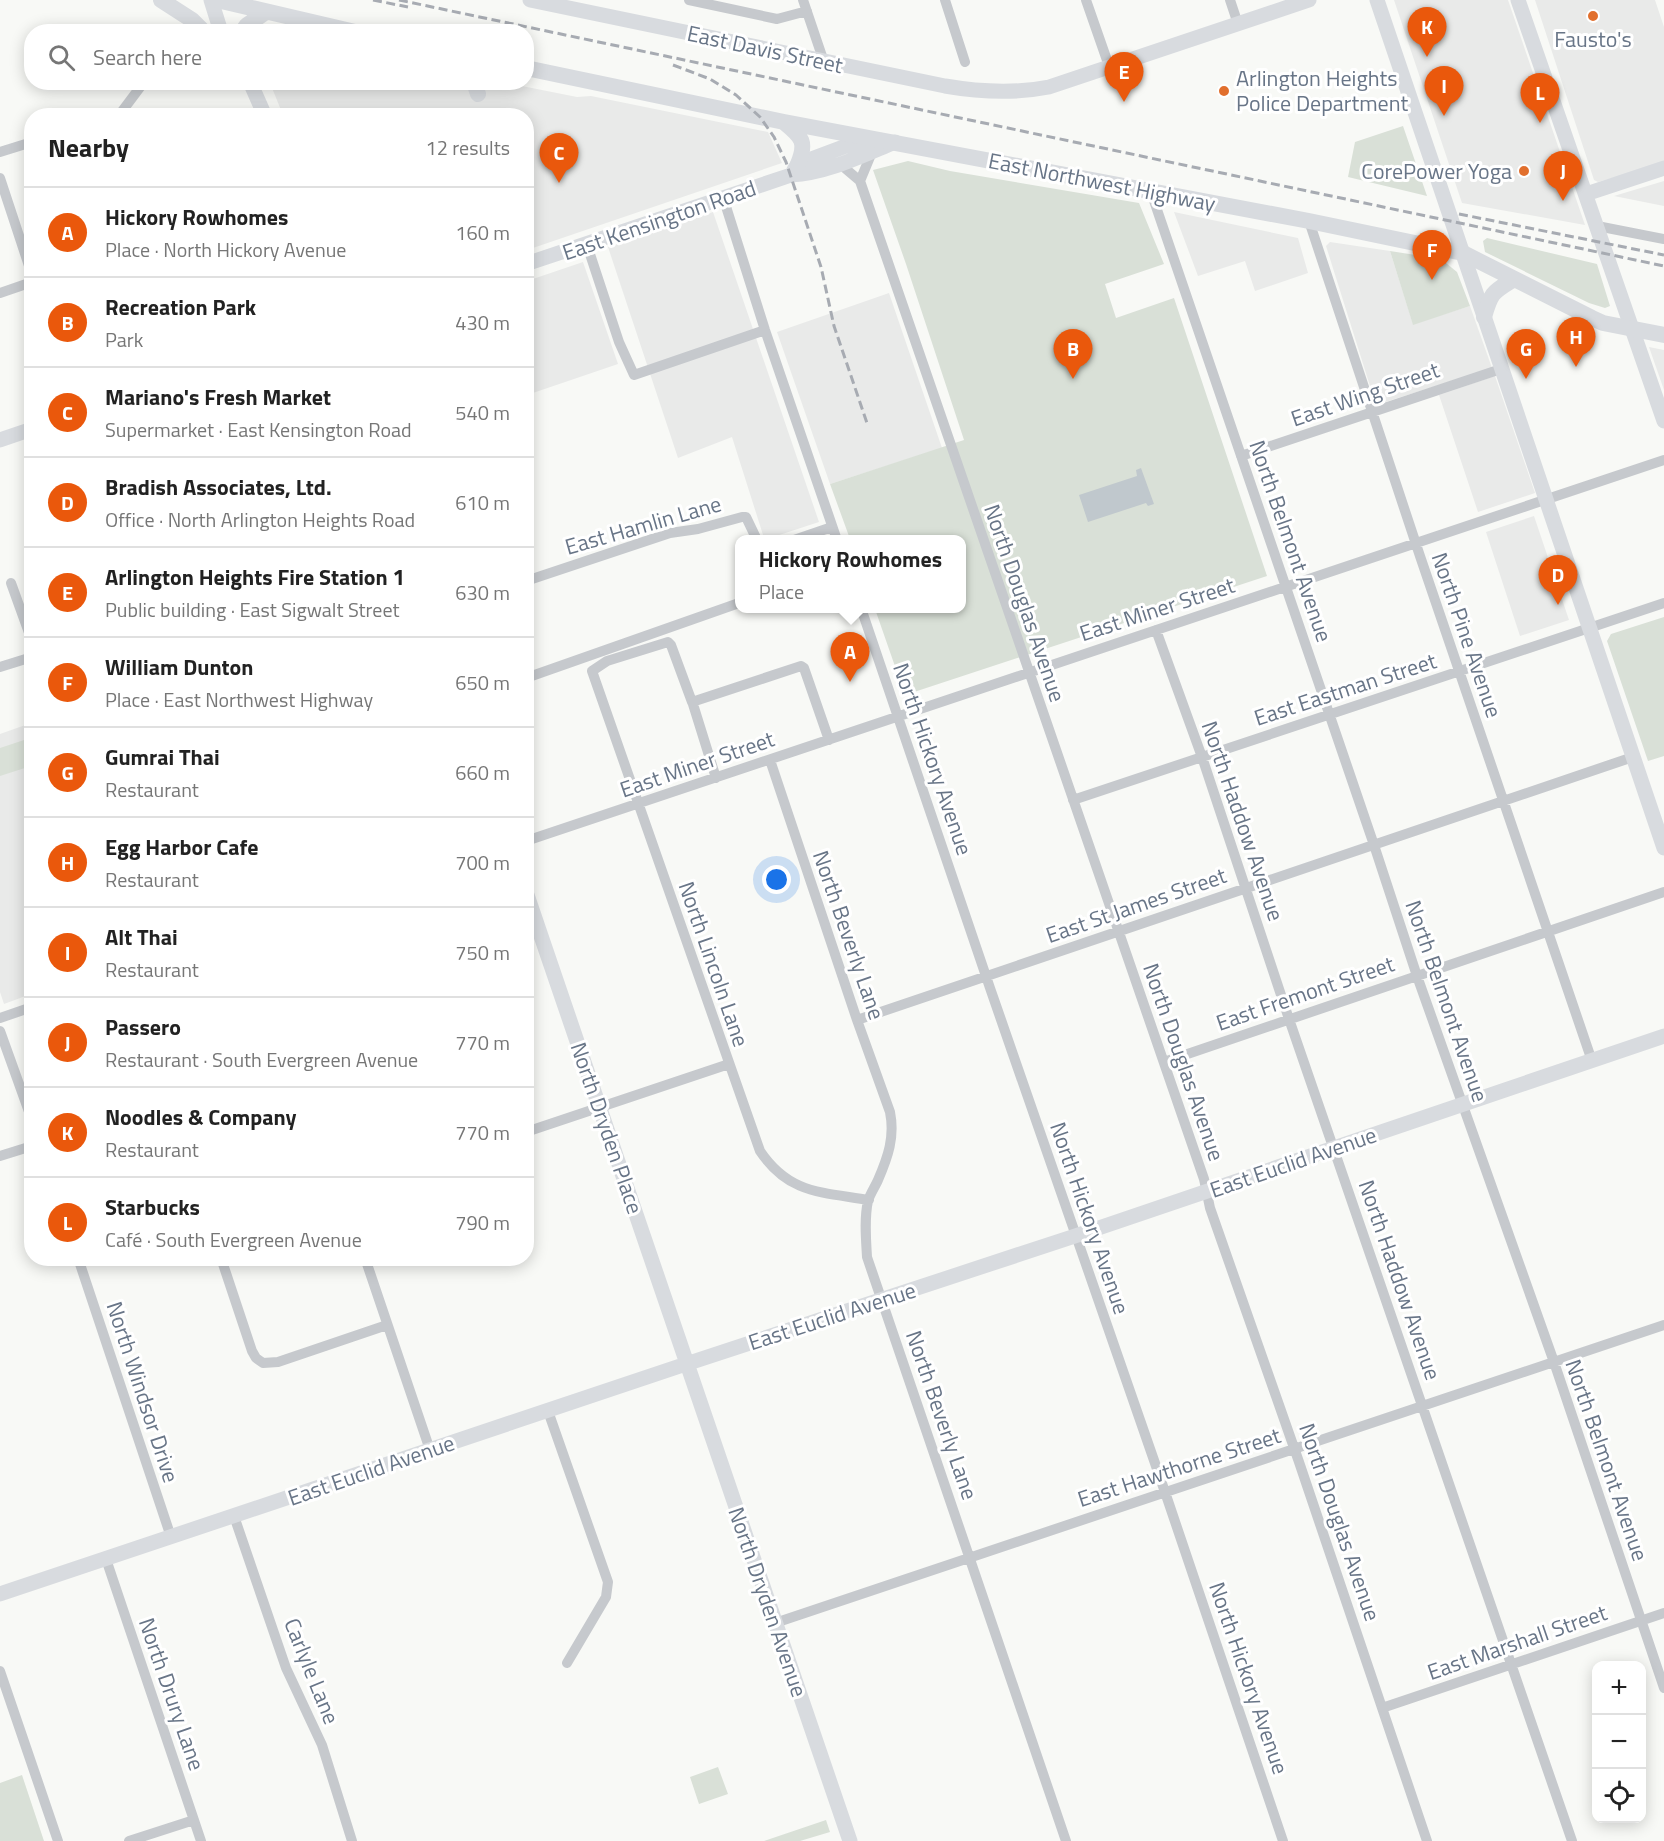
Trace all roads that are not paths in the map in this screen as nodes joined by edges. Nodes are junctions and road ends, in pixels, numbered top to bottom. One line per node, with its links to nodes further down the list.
1 (161, 0): 14 (main road)
2 (211, 0): 15 (street)
3 (217, 0): 13 (main road); 16 (street)
4 (530, 0): 20 (street, East Davis Street)
5 (689, 0): 12 (street, East Davis Street)
6 (945, 0): 21 (street)
7 (1086, 0): 22 (street)
8 (1230, 0): 19 (street)
9 (1309, 0): 19 (street, East Davis Street)
10 (1377, 0): 46 (street)
11 (1518, 0): 39 (street)
12 (805, 6): 20 (street)
13 (266, 12): 17 (main road); 18 (main road)
14 (196, 24)
15 (218, 24)
16 (225, 24)
17 (248, 24)
18 (313, 24)
19 (1238, 24): 22 (street, East Davis Street)
20 (824, 62): 22 (street, East Davis Street)
21 (965, 62)
22 (1109, 66)
23 (534, 70): 28 (main road, East Northwest Highway)
24 (138, 90): 26 (street)
25 (254, 90): 27 (street)
26 (124, 108)
27 (261, 108)
28 (784, 122): 29 (main road, East Northwest Highway); 35 (main road)
29 (895, 142): 32 (street, East Kensington Road); 35 (street, East Kensington Road); 38 (main road, East Northwest Highway)
30 (24, 144): 31 (street)
31 (0, 152)
32 (872, 152): 33 (street, East Kensington Road); 37 (street)
33 (840, 164): 35 (street, East Kensington Road); 37 (street)
34 (1664, 168): 39 (street)
35 (794, 170): 40 (street, East Kensington Road)
36 (0, 178): 45 (street)
37 (860, 181): 80 (street, North Douglas Avenue)
38 (1151, 192): 41 (main road, East Northwest Highway); 60 (street, North Belmont Avenue)
39 (1586, 194): 42 (street)
40 (723, 197): 44 (street, East Kensington Road); 53 (street)
41 (1309, 221): 46 (main road, East Northwest Highway); 56 (street, North Pine Avenue)
42 (1597, 226): 43 (street); 52 (street)
43 (1664, 239)
44 (587, 245): 47 (street, East Kensington Road); 53 (street)
45 (24, 251)
46 (1463, 253): 48 (main road, East Northwest Highway); 51 (street)
47 (534, 262)
48 (1514, 279): 51 (main road); 52 (main road, East Northwest Highway)
49 (24, 285): 50 (street)
50 (0, 293)
51 (1484, 317): 55 (street)
52 (1633, 329): 54 (main road, East Northwest Highway); 57 (street)
53 (765, 330): 63 (street)
54 (1664, 336)
55 (1501, 369): 56 (street, East Wing Street); 62 (street)
56 (1371, 411): 60 (street, East Wing Street); 67 (street, North Pine Avenue)
57 (1664, 421)
58 (24, 432): 59 (street)
59 (0, 440)
60 (1241, 456): 70 (street, North Belmont Avenue)
61 (1664, 460): 62 (street, East Miner Street)
62 (1545, 500): 67 (street, East Miner Street); 75 (street)
63 (832, 527): 65 (street); 66 (street)
64 (755, 535): 68 (street, East Hamlin Lane)
65 (809, 535)
66 (835, 535)
67 (1415, 543): 70 (street, East Miner Street); 79 (street, North Pine Avenue)
68 (534, 578)
69 (11, 583): 74 (street)
70 (1285, 587): 76 (street, East Miner Street); 83 (street, North Belmont Avenue)
71 (1664, 603): 75 (street, East Eastman Street)
72 (735, 604): 81 (street)
73 (862, 613): 84 (street, North Hickory Avenue)
74 (24, 619)
75 (1589, 628): 79 (street, East Eastman Street); 87 (street)
76 (1156, 630): 80 (street, East Miner Street); 86 (street, North Haddow Avenue)
77 (24, 660): 78 (street)
78 (0, 667)
79 (1458, 672): 83 (street, East Eastman Street); 91 (street, North Pine Avenue)
80 (1029, 673): 84 (street, East Miner Street); 90 (street, North Douglas Avenue)
81 (534, 675)
82 (692, 701): 85 (street); 89 (street); 92 (street, North Lincoln Lane)
83 (1330, 715): 86 (street, East Eastman Street); 94 (street, North Belmont Avenue)
84 (898, 717): 85 (street, East Miner Street); 102 (street, North Hickory Avenue)
85 (829, 740): 88 (street, East Miner Street)
86 (1202, 757): 90 (street, East Eastman Street); 96 (street, North Haddow Avenue)
87 (1633, 757): 91 (street, East St James Street); 95 (street)
88 (770, 760): 89 (street, East Miner Street); 106 (street, North Beverly Lane)
89 (716, 778): 92 (street, East Miner Street)
90 (1073, 800): 99 (street, North Douglas Avenue)
91 (1504, 801): 94 (street, East St James Street); 100 (street, North Pine Avenue)
92 (638, 804): 93 (street, East Miner Street); 111 (street, North Lincoln Lane)
93 (534, 838)
94 (1374, 844): 96 (street, East St James Street); 101 (street, North Belmont Avenue)
95 (1664, 848)
96 (1245, 888): 99 (street, East St James Street); 105 (street, North Haddow Avenue)
97 (1664, 892): 100 (street, East Fremont Street)
98 (534, 915): 114 (street, North Dryden Place)
99 (1119, 931): 102 (street, East St James Street); 110 (street, North Douglas Avenue)
100 (1547, 932): 101 (street, East Fremont Street); 109 (street, North Pine Avenue)
101 (1417, 976): 105 (street, East Fremont Street); 113 (street, North Belmont Avenue)
102 (986, 977): 106 (street, East St James Street); 121 (street, North Hickory Avenue)
103 (24, 1010): 104 (street)
104 (0, 1018)
105 (1289, 1019): 110 (street, East Fremont Street); 117 (street, North Haddow Avenue)
106 (857, 1020): 120 (street, North Beverly Lane)
107 (0, 1031): 112 (street)
108 (1664, 1036): 109 (street, East Euclid Avenue)
109 (1592, 1061): 113 (street, East Euclid Avenue)
110 (1164, 1062): 119 (street, North Douglas Avenue)
111 (729, 1064): 114 (street); 120 (street, North Lincoln Lane)
112 (24, 1098)
113 (1461, 1105): 117 (street, East Euclid Avenue); 128 (street, North Belmont Avenue)
114 (601, 1107): 115 (street); 129 (street, North Dryden Place)
115 (534, 1129)
116 (24, 1148): 118 (street)
117 (1333, 1148): 119 (street, East Euclid Avenue); 130 (street, North Haddow Avenue)
118 (0, 1156)
119 (1206, 1191): 121 (street, East Euclid Avenue); 132 (street, North Douglas Avenue)
120 (868, 1200): 125 (street, North Beverly Lane)
121 (1076, 1236): 125 (street, East Euclid Avenue); 134 (street, North Hickory Avenue)
122 (81, 1266): 136 (street, North Windsor Drive)
123 (224, 1266): 126 (street)
124 (368, 1266): 126 (street)
125 (882, 1299): 129 (street, East Euclid Avenue); 137 (street, North Beverly Lane)
126 (387, 1325): 133 (street)
127 (1664, 1325): 128 (street, East Hawthorne Street)
128 (1554, 1362): 130 (street, East Hawthorne Street); 141 (street, North Belmont Avenue)
129 (686, 1364): 131 (street, East Euclid Avenue); 142 (street, North Dryden Avenue)
130 (1423, 1406): 132 (street, East Hawthorne Street); 144 (street, North Haddow Avenue)
131 (548, 1411): 133 (street, East Euclid Avenue); 143 (street)
132 (1295, 1449): 134 (street, East Hawthorne Street); 147 (street, North Douglas Avenue)
133 (430, 1450): 135 (street, East Euclid Avenue)
134 (1166, 1492): 137 (street, East Hawthorne Street); 155 (street, North Hickory Avenue)
135 (234, 1516): 136 (street, East Euclid Avenue); 152 (street, Carlyle Lane)
136 (171, 1537): 138 (street, East Euclid Avenue)
137 (969, 1558): 142 (street, East Hawthorne Street); 154 (street, North Beverly Lane)
138 (106, 1559): 139 (street, East Euclid Avenue); 148 (street, North Drury Lane)
139 (0, 1594)
140 (1664, 1613): 141 (street, East Marshall Street)
141 (1641, 1620): 144 (street, East Marshall Street); 146 (street, North Belmont Avenue)
142 (775, 1623): 153 (street, North Dryden Avenue)
143 (567, 1663)
144 (1512, 1665): 147 (street, East Marshall Street); 157 (street, North Haddow Avenue)
145 (0, 1671): 149 (street)
146 (1664, 1688)
147 (1382, 1708): 156 (street, North Douglas Avenue)
148 (194, 1820): 150 (street); 151 (street, North Drury Lane)
149 (58, 1841)
150 (129, 1841)
151 (201, 1841)
152 (352, 1841)
153 (850, 1841)
154 (1066, 1841)
155 (1283, 1841)
156 (1427, 1841)
157 (1572, 1841)

